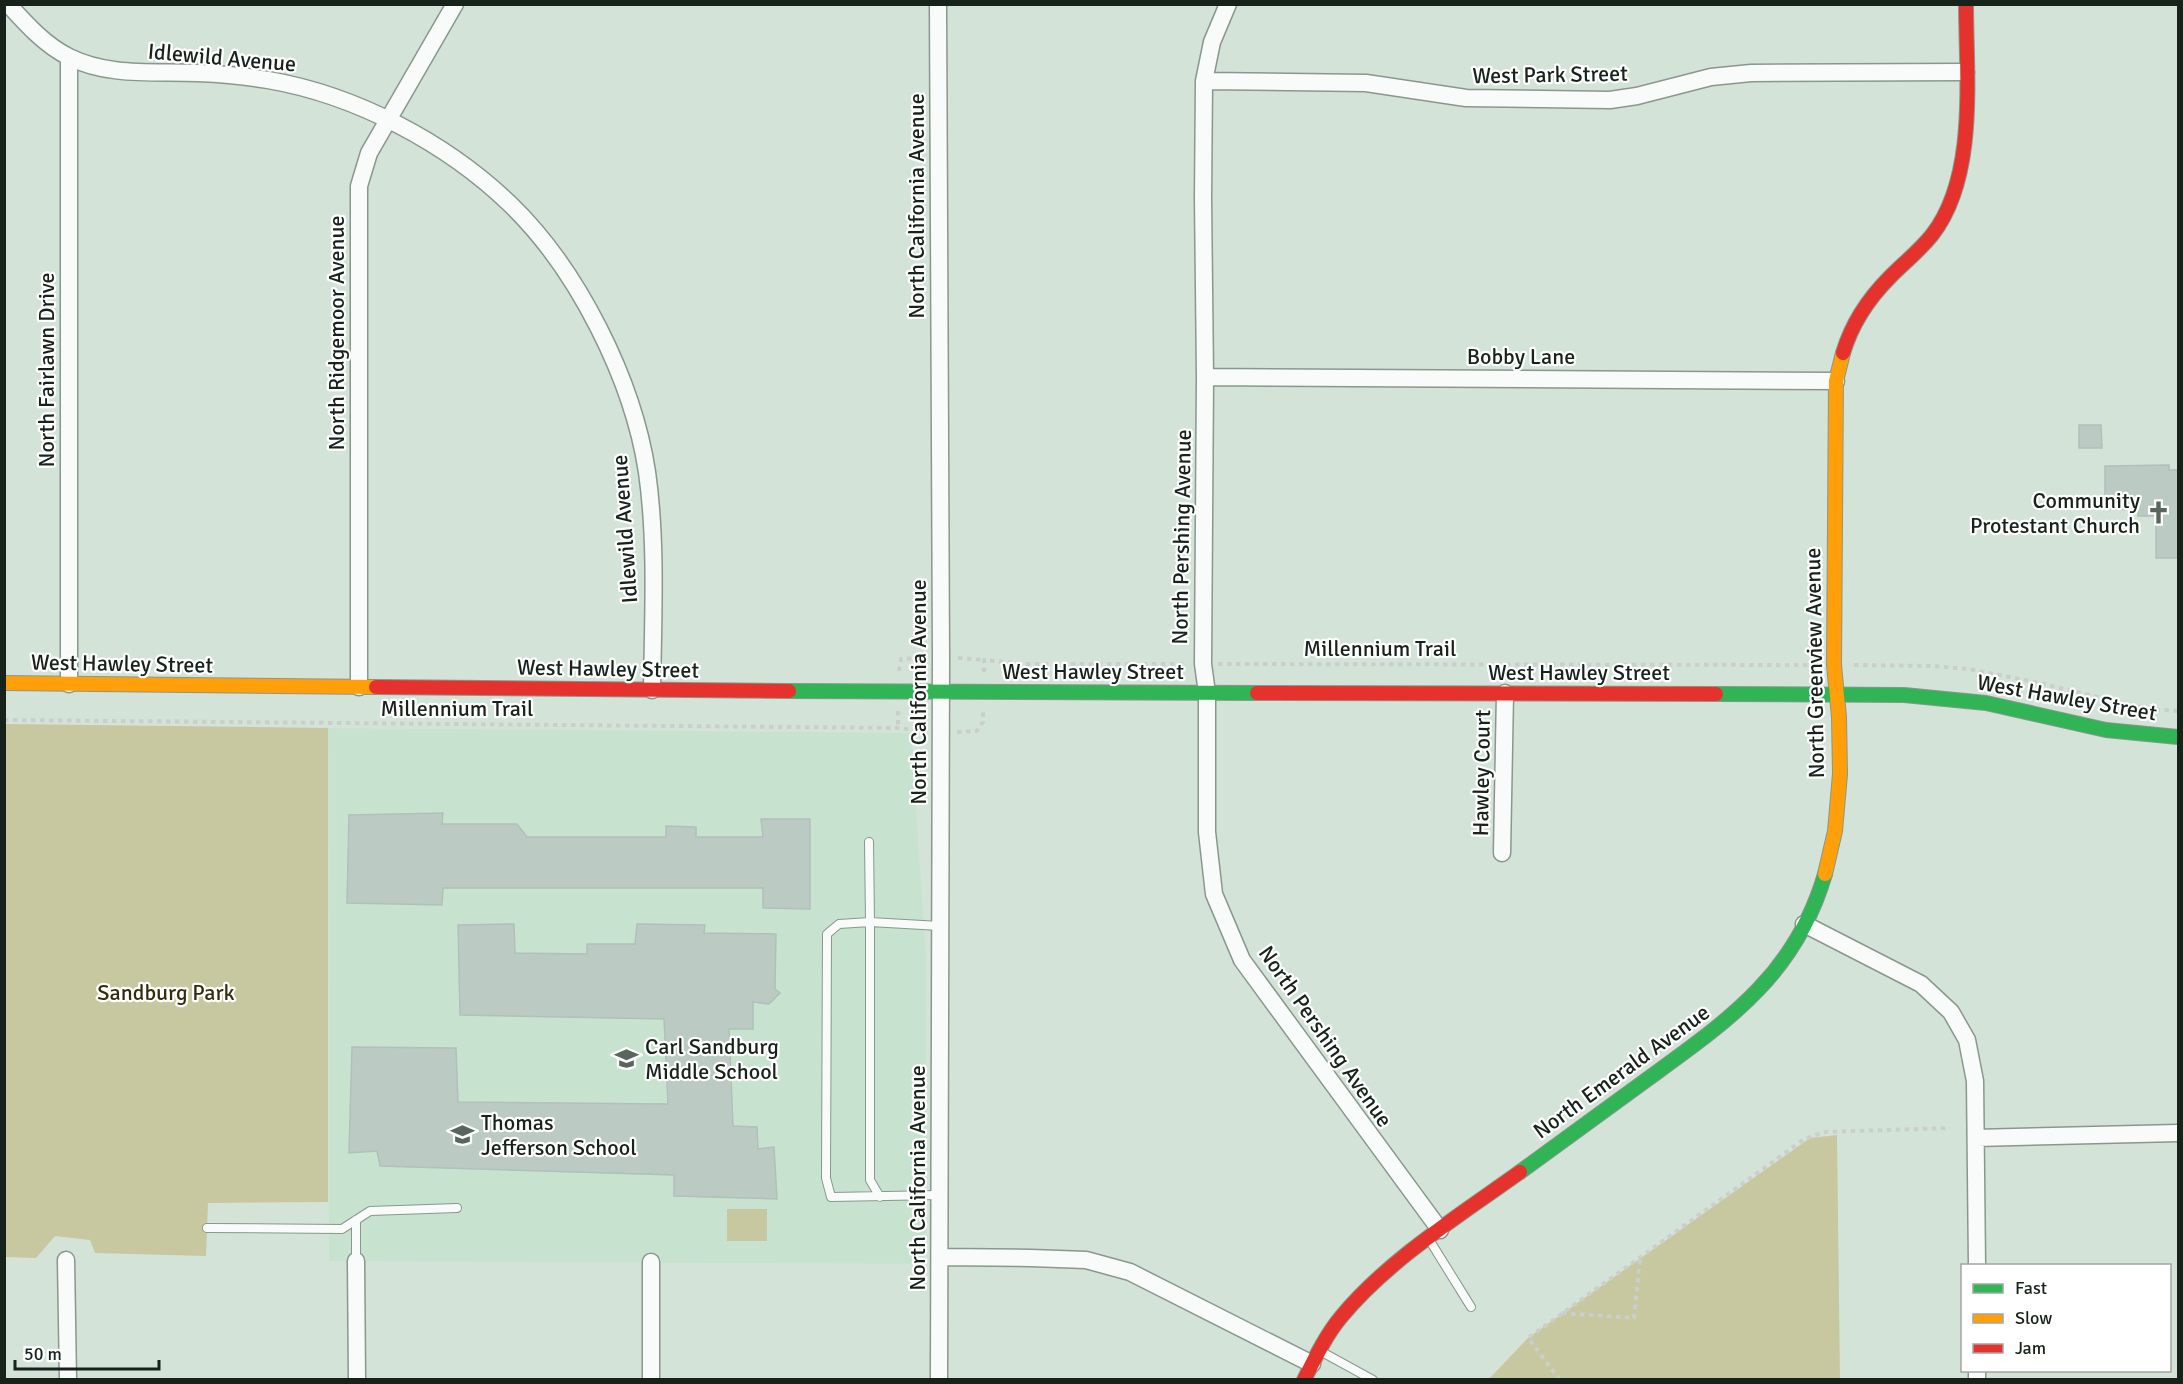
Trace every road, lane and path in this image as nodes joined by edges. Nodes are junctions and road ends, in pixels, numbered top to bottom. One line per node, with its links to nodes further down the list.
1 (8, 4): 6 (street, Idlewild Avenue)
2 (455, 4): 9 (street, North Ridgemoor Avenue)
3 (938, 4): 23 (street, North California Avenue)
4 (1228, 4): 8 (street, North Pershing Avenue)
5 (1965, 4): 7 (street, North Greenview Avenue)
6 (69, 57): 9 (street, Idlewild Avenue); 20 (street, North Fairlawn Drive)
7 (1966, 72): 8 (street, West Park Street); 11 (street, North Greenview Avenue)
8 (1204, 81): 10 (street, North Pershing Avenue)
9 (388, 120): 21 (street, North Ridgemoor Avenue); 22 (street, Idlewild Avenue)
10 (1205, 378): 11 (street, Bobby Lane); 15 (street, North Pershing Avenue)
11 (1836, 381): 17 (street, North Greenview Avenue)
12 (908, 658): 16 (path)
13 (968, 658): 14 (path, Millennium Trail)
14 (984, 660): 15 (path, Millennium Trail); 18 (path)
15 (1203, 664): 17 (path, Millennium Trail); 24 (street, North Pershing Avenue)
16 (900, 665)
17 (1834, 665): 26 (street, North Greenview Avenue); 27 (path, Millennium Trail)
18 (984, 671)
19 (4, 683): 20 (street, West Hawley Street)
20 (69, 684): 21 (street, West Hawley Street)
21 (359, 687): 22 (street, West Hawley Street)
22 (652, 690): 23 (street, West Hawley Street)
23 (941, 692): 24 (street, West Hawley Street); 39 (street, North California Avenue)
24 (1208, 693): 25 (street, West Hawley Street); 48 (street, North Pershing Avenue)
25 (1505, 693): 26 (street, West Hawley Street); 36 (street, Hawley Court)
26 (1838, 694): 34 (street, West Hawley Street); 38 (street, North Greenview Avenue)
27 (2178, 711)
28 (898, 719): 31 (path)
29 (4, 720): 31 (path, Millennium Trail)
30 (983, 722): 33 (path)
31 (898, 728): 32 (path, Millennium Trail)
32 (910, 730)
33 (966, 732)
34 (2178, 736)
35 (869, 842): 37 (lane)
36 (1502, 853)
37 (870, 922): 39 (lane); 44 (lane); 44 (lane)
38 (1804, 924): 42 (street); 48 (street, North Emerald Avenue)
39 (940, 926): 43 (street, North California Avenue)
40 (1950, 1128): 50 (path)
41 (2178, 1133): 42 (street)
42 (1976, 1138): 54 (street)
43 (940, 1195): 44 (lane); 49 (street, North California Avenue)
44 (880, 1197)
45 (457, 1208): 46 (lane)
46 (356, 1220): 47 (lane); 52 (lane)
47 (207, 1228)
48 (1434, 1234): 55 (lane); 57 (street)
49 (940, 1257): 57 (street); 61 (street, North California Avenue)
50 (1640, 1257): 56 (path); 56 (path)
51 (66, 1260): 58 (street)
52 (356, 1261): 59 (street)
53 (651, 1262): 60 (street)
54 (1977, 1264)
55 (1471, 1307)
56 (1562, 1313): 64 (path)
57 (1316, 1357): 62 (street); 63 (lane)
58 (68, 1380)
59 (357, 1380)
60 (651, 1380)
61 (939, 1380)
62 (1304, 1380)
63 (1373, 1380)
64 (1560, 1380)

